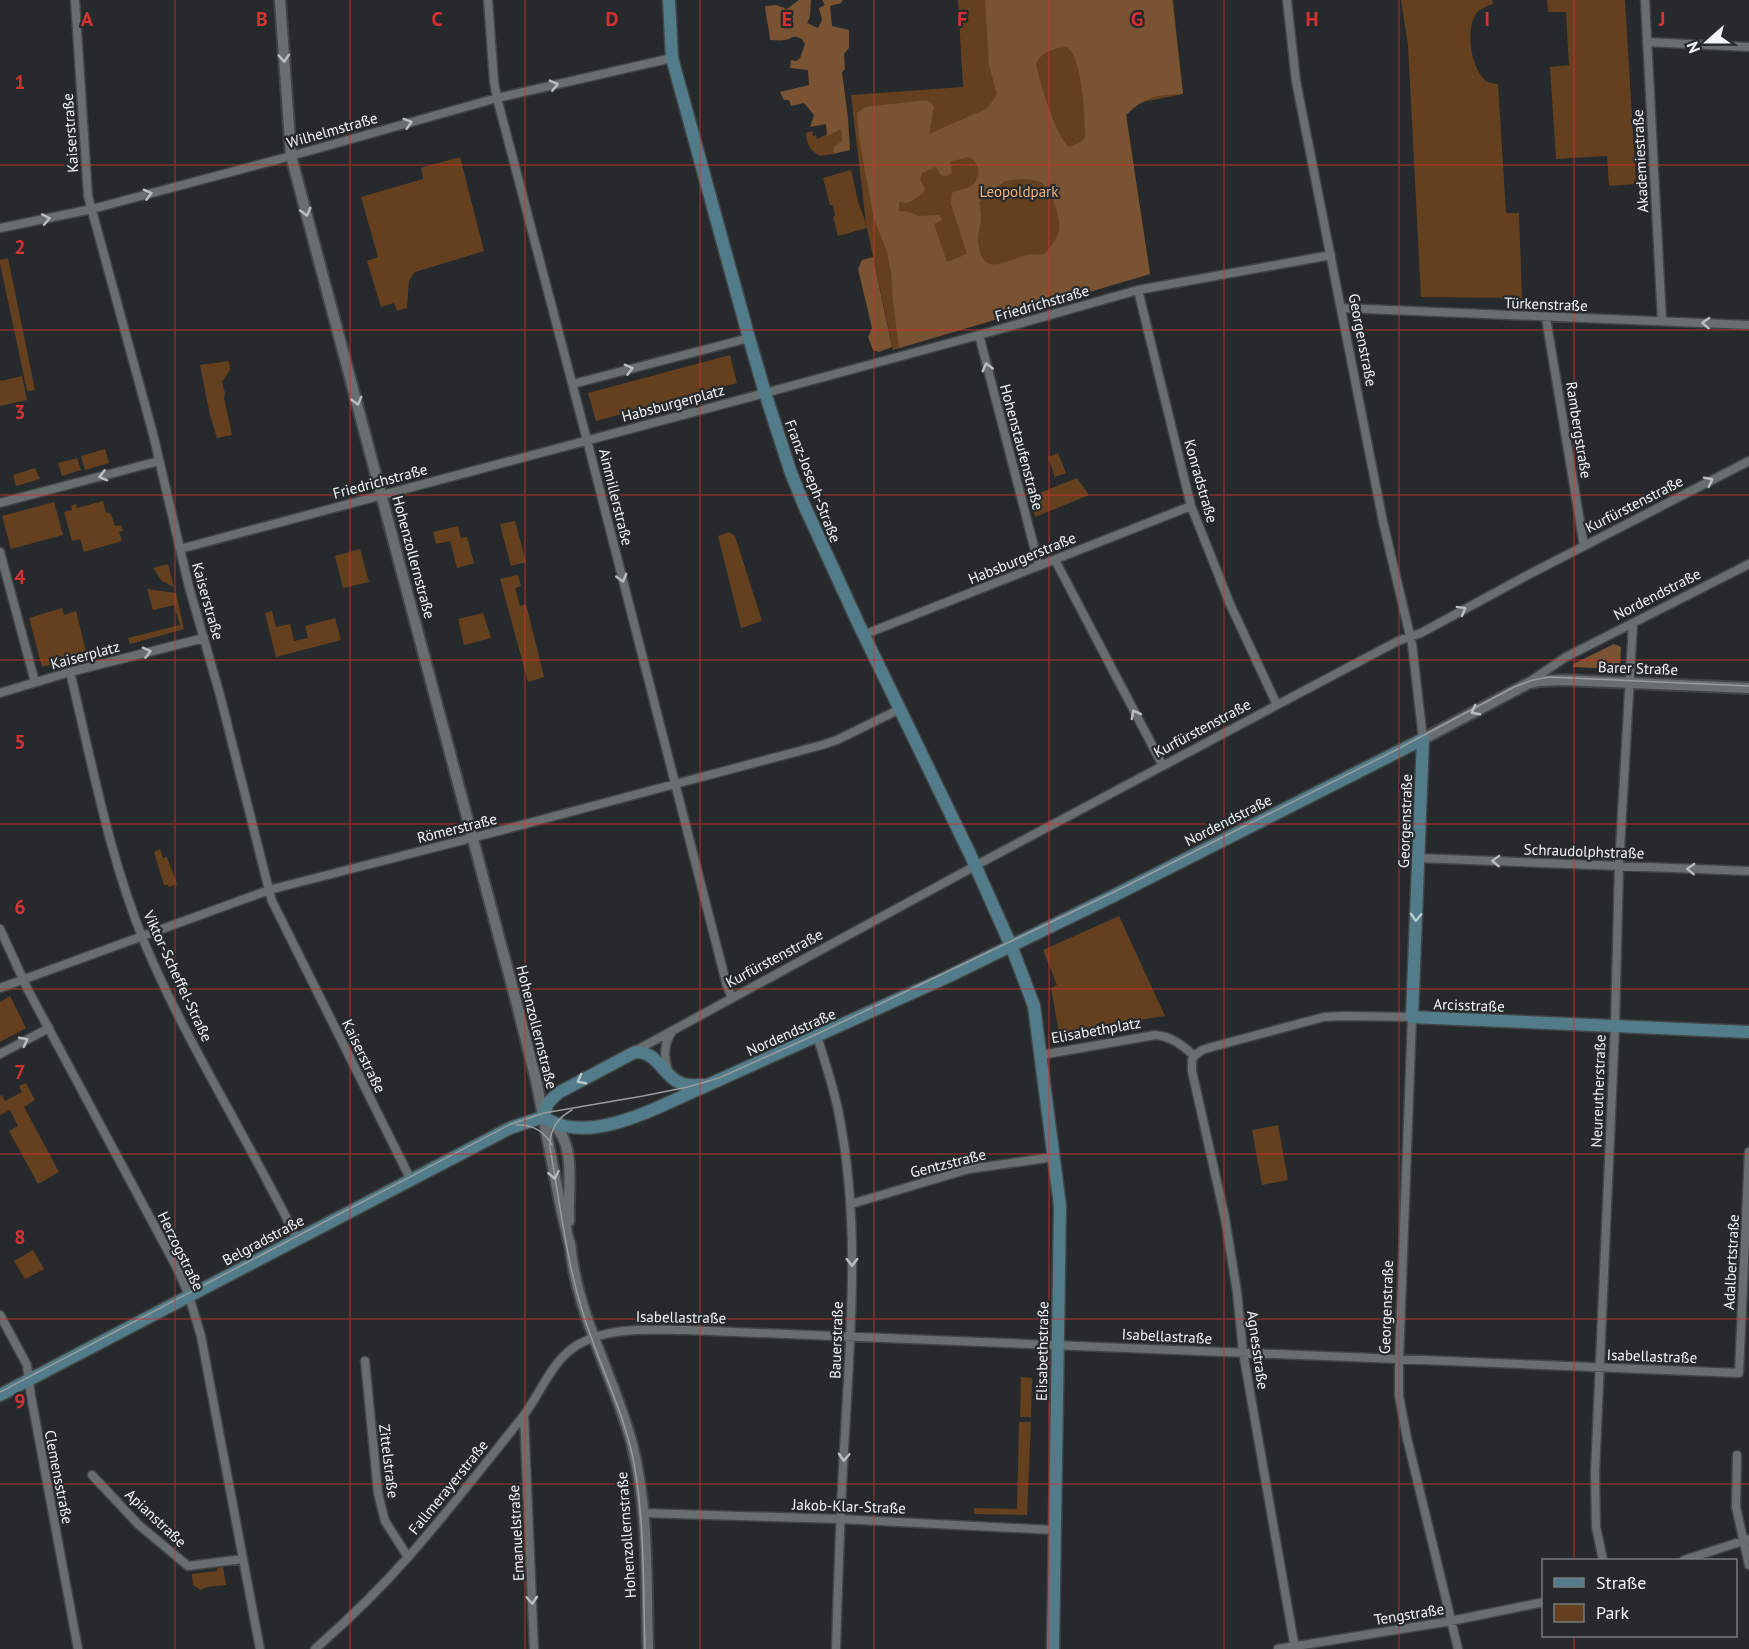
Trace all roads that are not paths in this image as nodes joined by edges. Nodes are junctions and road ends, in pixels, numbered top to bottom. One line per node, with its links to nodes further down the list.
1 (75, 0): 12 (street, Kaiserstraße)
2 (280, 0): 11 (street, Hohenzollernstraße, one-way to 11)
3 (488, 0): 10 (street, Ainmillerstraße)
4 (669, 0): 9 (main road, Franz-Joseph-Straße)
5 (1287, 0): 14 (street, Georgenstraße)
6 (1645, 0): 7 (street, Akademiestraße)
7 (1647, 42): 8 (street); 18 (street, Akademiestraße)
8 (1749, 47)
9 (672, 58): 10 (street, Wilhelmstraße, one-way to 9); 21 (main road, Franz-Joseph-Straße)
10 (497, 98): 11 (street, Wilhelmstraße, one-way to 10); 22 (street, Ainmillerstraße)
11 (291, 156): 12 (street, Wilhelmstraße, one-way to 11); 27 (street, Hohenzollernstraße, one-way to 27)
12 (92, 209): 13 (street, Wilhelmstraße, one-way to 12); 25 (street, Kaiserstraße)
13 (0, 228)
14 (1331, 255): 15 (street, Friedrichstraße); 16 (street, Georgenstraße)
15 (1138, 290): 20 (street, Friedrichstraße); 29 (street, Konradstraße)
16 (1342, 308): 17 (street, Türkenstraße); 38 (street, Georgenstraße)
17 (1546, 318): 18 (street, Türkenstraße); 30 (street, Rambergstraße)
18 (1662, 321): 19 (street, Türkenstraße, one-way to 18)
19 (1749, 325)
20 (979, 335): 23 (street, Friedrichstraße); 35 (street, Hohenstaufenstraße, one-way to 20)
21 (748, 338): 22 (street, one-way to 21); 23 (main road, Franz-Joseph-Straße)
22 (573, 384): 24 (street, Ainmillerstraße)
23 (765, 393): 24 (street, Habsburgerplatz); 37 (main road, Franz-Joseph-Straße)
24 (587, 440): 27 (street, Friedrichstraße); 50 (street, Ainmillerstraße, one-way to 50)
25 (159, 461): 28 (street, one-way to 28); 31 (street, Kaiserstraße)
26 (1749, 461): 30 (street, Kurfürstenstraße, one-way to 26)
27 (381, 494): 31 (street, Friedrichstraße); 51 (street, Hohenzollernstraße)
28 (0, 503)
29 (1191, 506): 33 (street, Habsburgerstraße); 46 (street, Konradstraße)
30 (1584, 546): 38 (street, Kurfürstenstraße, one-way to 30)
31 (180, 549): 39 (street, Kaiserstraße)
32 (0, 552): 41 (street, Kaiserplatz)
33 (1055, 560): 35 (street, Habsburgerstraße); 49 (street, one-way to 33)
34 (1749, 564): 36 (street, Nordendstraße)
35 (1039, 566): 37 (street, Habsburgerstraße)
36 (1633, 623): 42 (street, Neureutherstraße); 43 (street, Nordendstraße)
37 (864, 635): 47 (main road, Franz-Joseph-Straße)
38 (1410, 636): 46 (street, Kurfürstenstraße); 48 (street, Georgenstraße)
39 (204, 638): 40 (street, Kaiserplatz, one-way to 39); 56 (street, Kaiserstraße)
40 (70, 672): 41 (street, Kaiserplatz); 58 (street, Viktor-Scheffel-Straße)
41 (35, 682): 45 (street)
42 (1629, 683): 43 (street, Barer Straße); 44 (street, Barer Straße); 54 (street, Neureutherstraße)
43 (1527, 684): 48 (street, Nordendstraße, one-way to 48)
44 (1749, 688)
45 (0, 693)
46 (1277, 705): 49 (street, Kurfürstenstraße)
47 (900, 709): 50 (street, Römerstraße); 53 (main road, Franz-Joseph-Straße)
48 (1423, 739): 52 (main road, Georgenstraße); 59 (main road, Nordendstraße)
49 (1162, 766): 53 (street, Kurfürstenstraße)
50 (676, 784): 51 (street, Römerstraße); 62 (street, Ainmillerstraße)
51 (473, 838): 56 (street, Römerstraße); 76 (street, Hohenzollernstraße)
52 (1418, 858): 54 (street, Schraudolphstraße, one-way to 52); 63 (main road, Georgenstraße, one-way to 63)
53 (976, 866): 59 (main road, Franz-Joseph-Straße); 62 (street, Kurfürstenstraße)
54 (1619, 866): 55 (street, Schraudolphstraße, one-way to 54); 64 (street, Neureutherstraße)
55 (1749, 871)
56 (269, 890): 58 (street, Römerstraße); 81 (street, Kaiserstraße)
57 (0, 929): 60 (street, Herzogstraße)
58 (142, 936): 60 (street, Römerstraße); 83 (street, Viktor-Scheffel-Straße)
59 (1010, 946): 68 (main road, Nordendstraße); 71 (main road, Elisabethplatz)
60 (22, 979): 61 (street, Römerstraße); 65 (street, Herzogstraße)
61 (0, 988)
62 (732, 998): 66 (street, Kurfürstenstraße)
63 (1412, 1017): 64 (main road, Arcisstraße); 72 (street, Arcisstraße); 91 (street, Georgenstraße)
64 (1615, 1026): 67 (main road, Arcisstraße); 93 (street, Neureutherstraße)
65 (49, 1028): 69 (street, one-way to 65); 85 (street, Herzogstraße)
66 (674, 1030): 70 (street, Kurfürstenstraße); 73 (street)
67 (1749, 1032)
68 (818, 1036): 74 (main road, Nordendstraße); 82 (street, Bauerstraße)
69 (0, 1054)
70 (629, 1054): 73 (main road); 76 (main road, one-way to 76)
71 (1041, 1056): 72 (street, Elisabethplatz); 80 (main road, Elisabethstraße)
72 (1194, 1056): 90 (street, Agnesstraße)
73 (671, 1076): 74 (main road); 75 (main road)
74 (710, 1084): 75 (main road, Nordendstraße)
75 (659, 1107): 77 (main road, Nordendstraße)
76 (543, 1117): 77 (main road); 78 (street, Hohenzollernstraße); 81 (main road, Belgradstraße); 84 (street, Hohenzollernstraße, one-way to 84)
77 (576, 1128): 78 (street)
78 (566, 1146): 84 (street, Hohenzollernstraße)
79 (1749, 1152): 94 (street, Adalbertstraße)
80 (1054, 1157): 82 (street, Gentzstraße); 89 (main road, Elisabethstraße)
81 (411, 1180): 83 (main road, Belgradstraße)
82 (851, 1204): 87 (street, Bauerstraße, one-way to 87)
83 (297, 1239): 85 (main road, Belgradstraße)
84 (571, 1250): 88 (street, Hohenzollernstraße)
85 (189, 1296): 95 (main road, Belgradstraße); 105 (street, Herzogstraße)
86 (0, 1315): 95 (street, Clemensstraße)
87 (850, 1337): 88 (street, Isabellastraße); 89 (street, Isabellastraße); 101 (street, Bauerstraße, one-way to 101)
88 (594, 1338): 97 (street, Fallmerayerstraße); 100 (street, Hohenzollernstraße)
89 (1058, 1344): 90 (street, Isabellastraße); 102 (main road, Elisabethstraße)
90 (1243, 1352): 91 (street, Isabellastraße); 111 (street, Agnesstraße)
91 (1399, 1360): 93 (street, Isabellastraße); 110 (street, Georgenstraße)
92 (365, 1361): 104 (street, Zittelstraße)
93 (1601, 1368): 94 (street, Isabellastraße); 106 (street, Neureutherstraße)
94 (1739, 1373)
95 (29, 1380): 96 (main road, Belgradstraße); 112 (street, Clemensstraße)
96 (0, 1395)
97 (524, 1415): 104 (street, Fallmerayerstraße); 115 (street, Emanuelstraße, one-way to 115)
98 (1737, 1455): 103 (street)
99 (92, 1475): 105 (street, Apianstraße)
100 (643, 1513): 101 (street, Jakob-Klar-Straße); 116 (street, Hohenzollernstraße)
101 (840, 1519): 102 (street, Jakob-Klar-Straße); 117 (street, Bauerstraße)
102 (1054, 1530): 118 (main road, Elisabethstraße)
103 (1746, 1540): 107 (street); 108 (street)
104 (408, 1557): 114 (street, Fallmerayerstraße)
105 (243, 1559): 113 (street, Herzogstraße)
106 (1603, 1559)
107 (1687, 1559)
108 (1749, 1565)
109 (1542, 1602): 110 (street, Tengstraße)
110 (1451, 1621): 111 (street, Tengstraße); 120 (street, Georgenstraße)
111 (1294, 1647): 119 (street, Tengstraße)
112 (78, 1649)
113 (260, 1649)
114 (315, 1649)
115 (534, 1649)
116 (648, 1649)
117 (836, 1649)
118 (1053, 1649)
119 (1278, 1649)
120 (1458, 1649)

